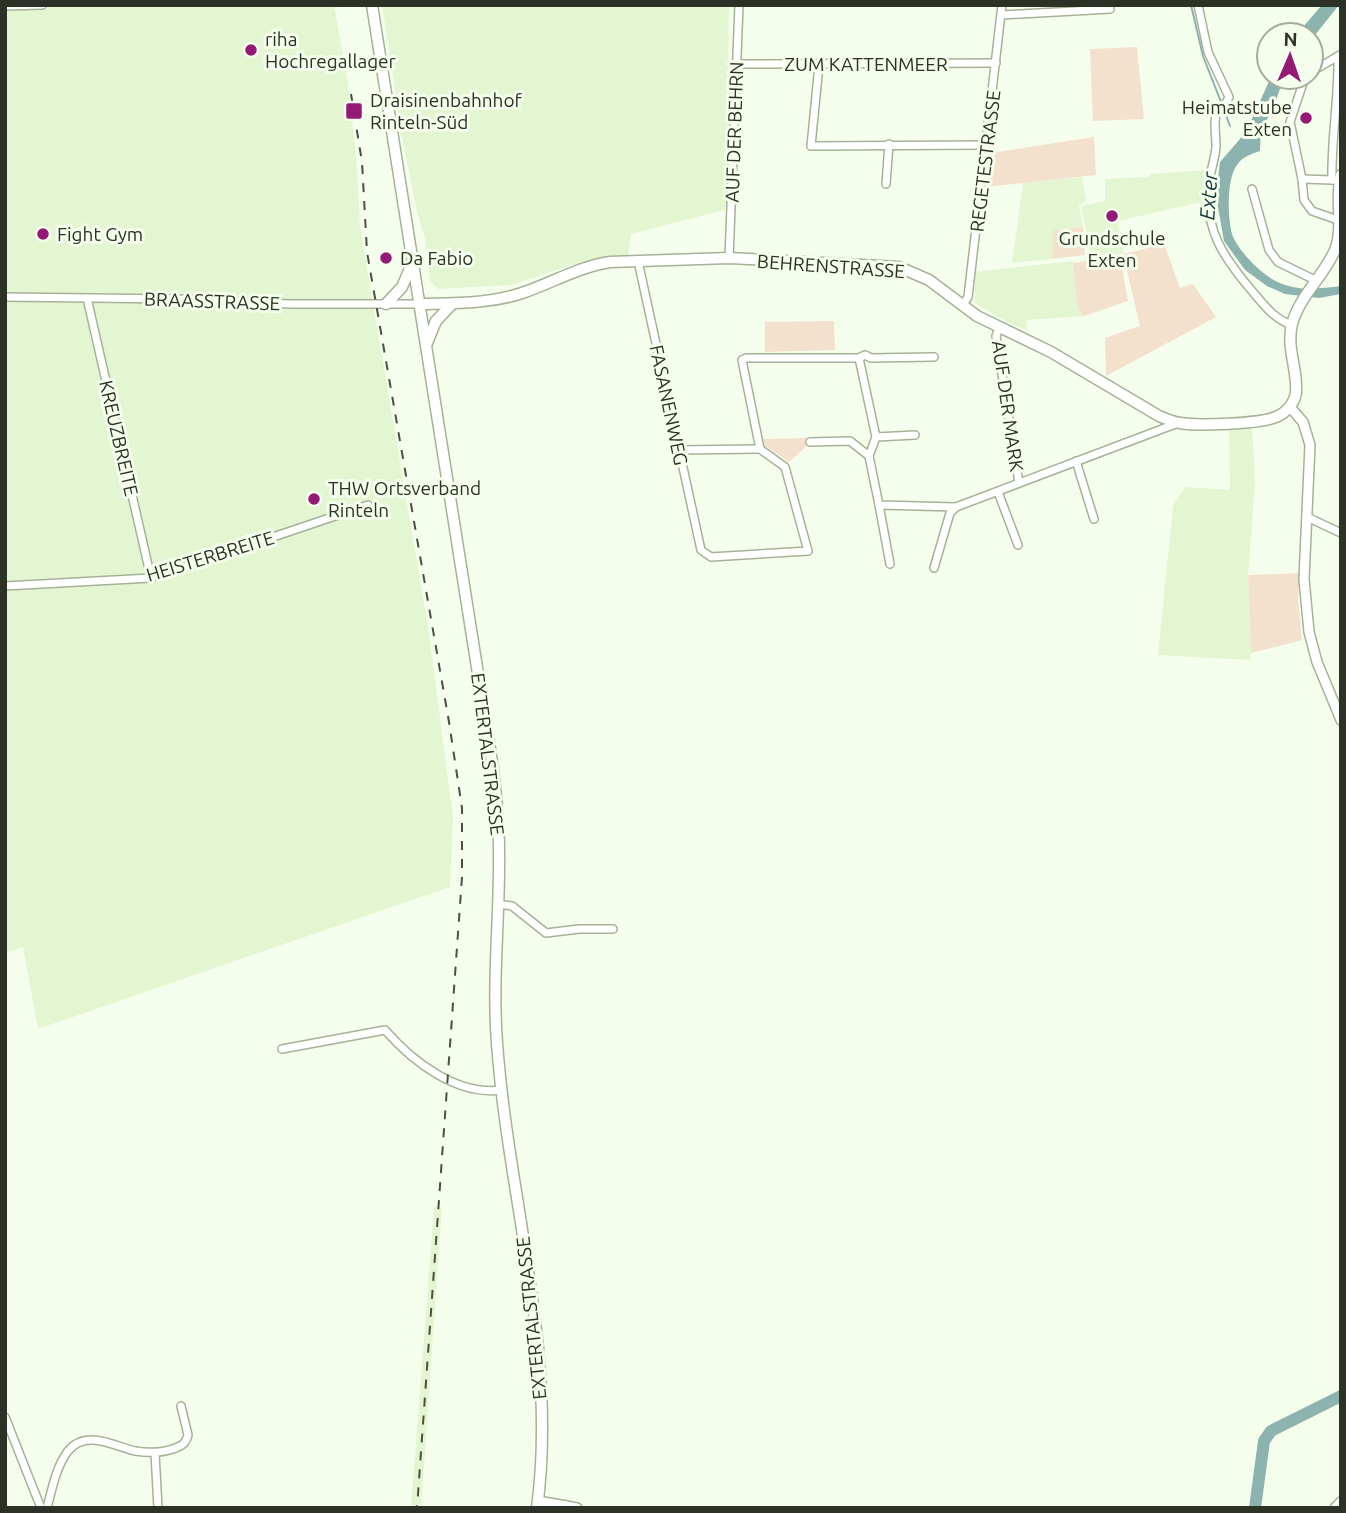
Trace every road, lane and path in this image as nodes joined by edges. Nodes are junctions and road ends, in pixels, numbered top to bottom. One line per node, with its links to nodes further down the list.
1 (42, 5): 6 (street)
2 (372, 5): 25 (main road, EXTERTALSTRASSE)
3 (739, 5): 12 (street, AUF DER BEHRN)
4 (1002, 5): 9 (street, REGETESTRASSE)
5 (1198, 5): 33 (street)
6 (5, 6)
7 (1080, 8): 8 (street); 9 (street)
8 (1110, 9)
9 (1002, 15): 11 (street, REGETESTRASSE)
10 (1340, 55): 17 (street)
11 (996, 63): 13 (street, ZUM KATTENMEER); 16 (street, REGETESTRASSE)
12 (736, 64): 13 (street, ZUM KATTENMEER); 23 (street, AUF DER BEHRN)
13 (819, 65): 15 (street)
14 (1300, 91): 18 (street)
15 (889, 144): 16 (street); 19 (street)
16 (987, 145): 32 (street, REGETESTRASSE)
17 (1338, 178): 18 (street); 21 (main road)
18 (1302, 179): 21 (street)
19 (886, 184)
20 (1252, 189): 26 (street)
21 (1338, 220): 22 (main road)
22 (1339, 236): 26 (main road)
23 (729, 258): 24 (main road, BEHRENSTRASSE); 32 (main road, BEHRENSTRASSE)
24 (638, 261): 31 (main road, BEHRENSTRASSE); 44 (street, FASANENWEG)
25 (412, 263): 29 (main road, EXTERTALSTRASSE); 30 (main road)
26 (1314, 281): 33 (main road)
27 (5, 298): 28 (street, BRAASSTRASSE)
28 (87, 298): 30 (street, BRAASSTRASSE); 58 (street, KREUZBREITE)
29 (419, 303): 30 (street, BRAASSTRASSE); 31 (main road, BEHRENSTRASSE); 35 (main road, EXTERTALSTRASSE)
30 (386, 304)
31 (452, 304): 35 (main road)
32 (963, 305): 34 (main road, BEHRENSTRASSE)
33 (1292, 325): 38 (main road)
34 (999, 328): 39 (main road, BEHRENSTRASSE); 47 (street, AUF DER MARK)
35 (426, 344): 61 (main road, EXTERTALSTRASSE)
36 (934, 357): 37 (street)
37 (859, 358): 41 (street); 43 (street)
38 (1290, 407): 39 (main road, BEHRENSTRASSE); 52 (street)
39 (1178, 423): 46 (street)
40 (915, 435): 41 (street)
41 (876, 437): 45 (street)
42 (810, 442): 45 (street)
43 (760, 449): 44 (street); 44 (street, FASANENWEG)
44 (679, 450)
45 (869, 456): 50 (street)
46 (1076, 461): 47 (street); 53 (street)
47 (1019, 483): 48 (street)
48 (998, 492): 51 (street); 55 (street)
49 (368, 505): 58 (street, HEISTERBREITE)
50 (879, 505): 51 (street); 56 (street)
51 (956, 507): 57 (street)
52 (1307, 517): 54 (street); 60 (street)
53 (1094, 519)
54 (1341, 533)
55 (1018, 545)
56 (890, 564)
57 (934, 568)
58 (151, 578): 59 (street, HEISTERBREITE)
59 (5, 586)
60 (1341, 720)
61 (498, 904): 62 (street); 64 (main road, EXTERTALSTRASSE)
62 (613, 929)
63 (282, 1049): 64 (street)
64 (502, 1090): 69 (main road, EXTERTALSTRASSE)
65 (181, 1406): 67 (street)
66 (5, 1417): 71 (street)
67 (155, 1453): 72 (street); 73 (street)
68 (1341, 1502): 75 (street)
69 (537, 1504): 70 (street)
70 (563, 1507): 74 (street)
71 (41, 1508)
72 (47, 1508)
73 (159, 1508)
74 (577, 1508)
75 (1335, 1508)

